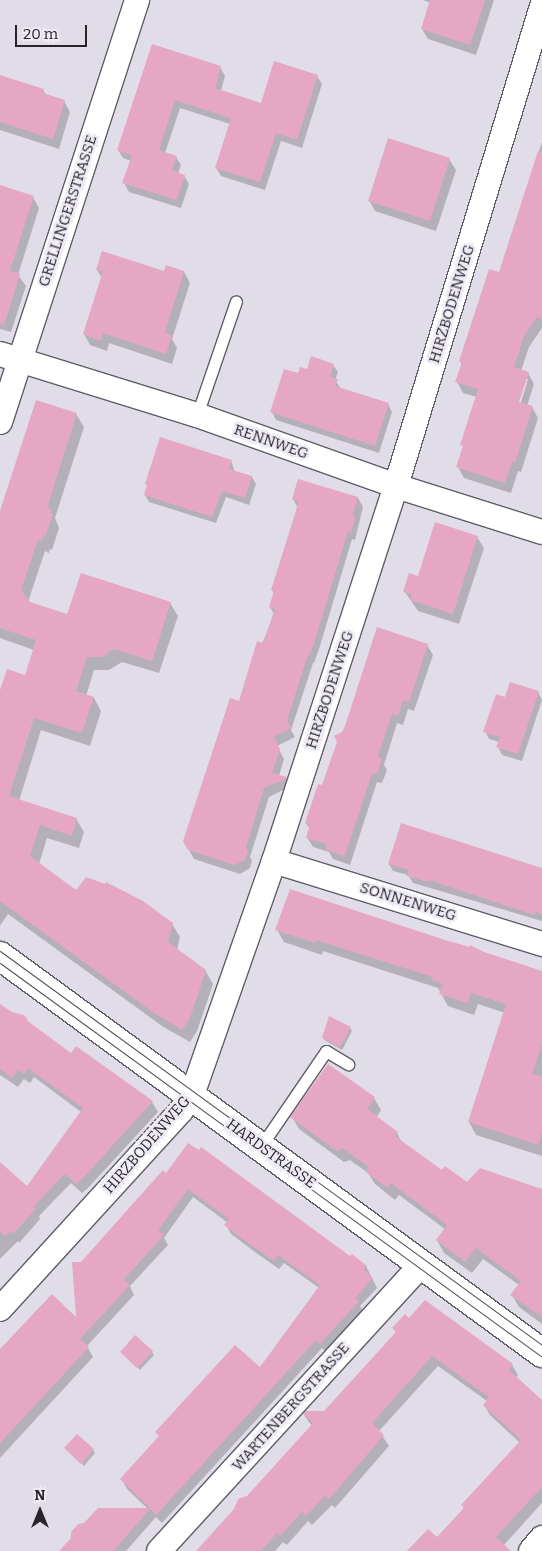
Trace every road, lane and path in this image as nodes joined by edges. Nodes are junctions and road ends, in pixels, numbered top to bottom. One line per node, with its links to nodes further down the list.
1 (137, 0): 4 (street, GRELLINGERSTRASSE)
2 (542, 6): 7 (street, HIRZBODENWEG)
3 (236, 301): 5 (lane)
4 (10, 358): 5 (street, RENNWEG); 6 (street, GRELLINGERSTRASSE)
5 (197, 415): 7 (street, RENNWEG)
6 (0, 422)
7 (396, 486): 8 (street, RENNWEG); 9 (street, HIRZBODENWEG)
8 (542, 532)
9 (274, 861): 10 (street, SONNENWEG); 13 (street, HIRZBODENWEG)
10 (542, 944)
11 (0, 956): 13 (street, HARDSTRASSE)
12 (348, 1064): 14 (lane)
13 (191, 1096): 14 (street, HARDSTRASSE); 16 (street, HIRZBODENWEG)
14 (260, 1146): 15 (street, HARDSTRASSE)
15 (422, 1264): 17 (street, HARDSTRASSE); 19 (street, WARTENBERGSTRASSE)
16 (0, 1309)
17 (542, 1353)
18 (542, 1538): 20 (street)
19 (159, 1551)
20 (530, 1551)

